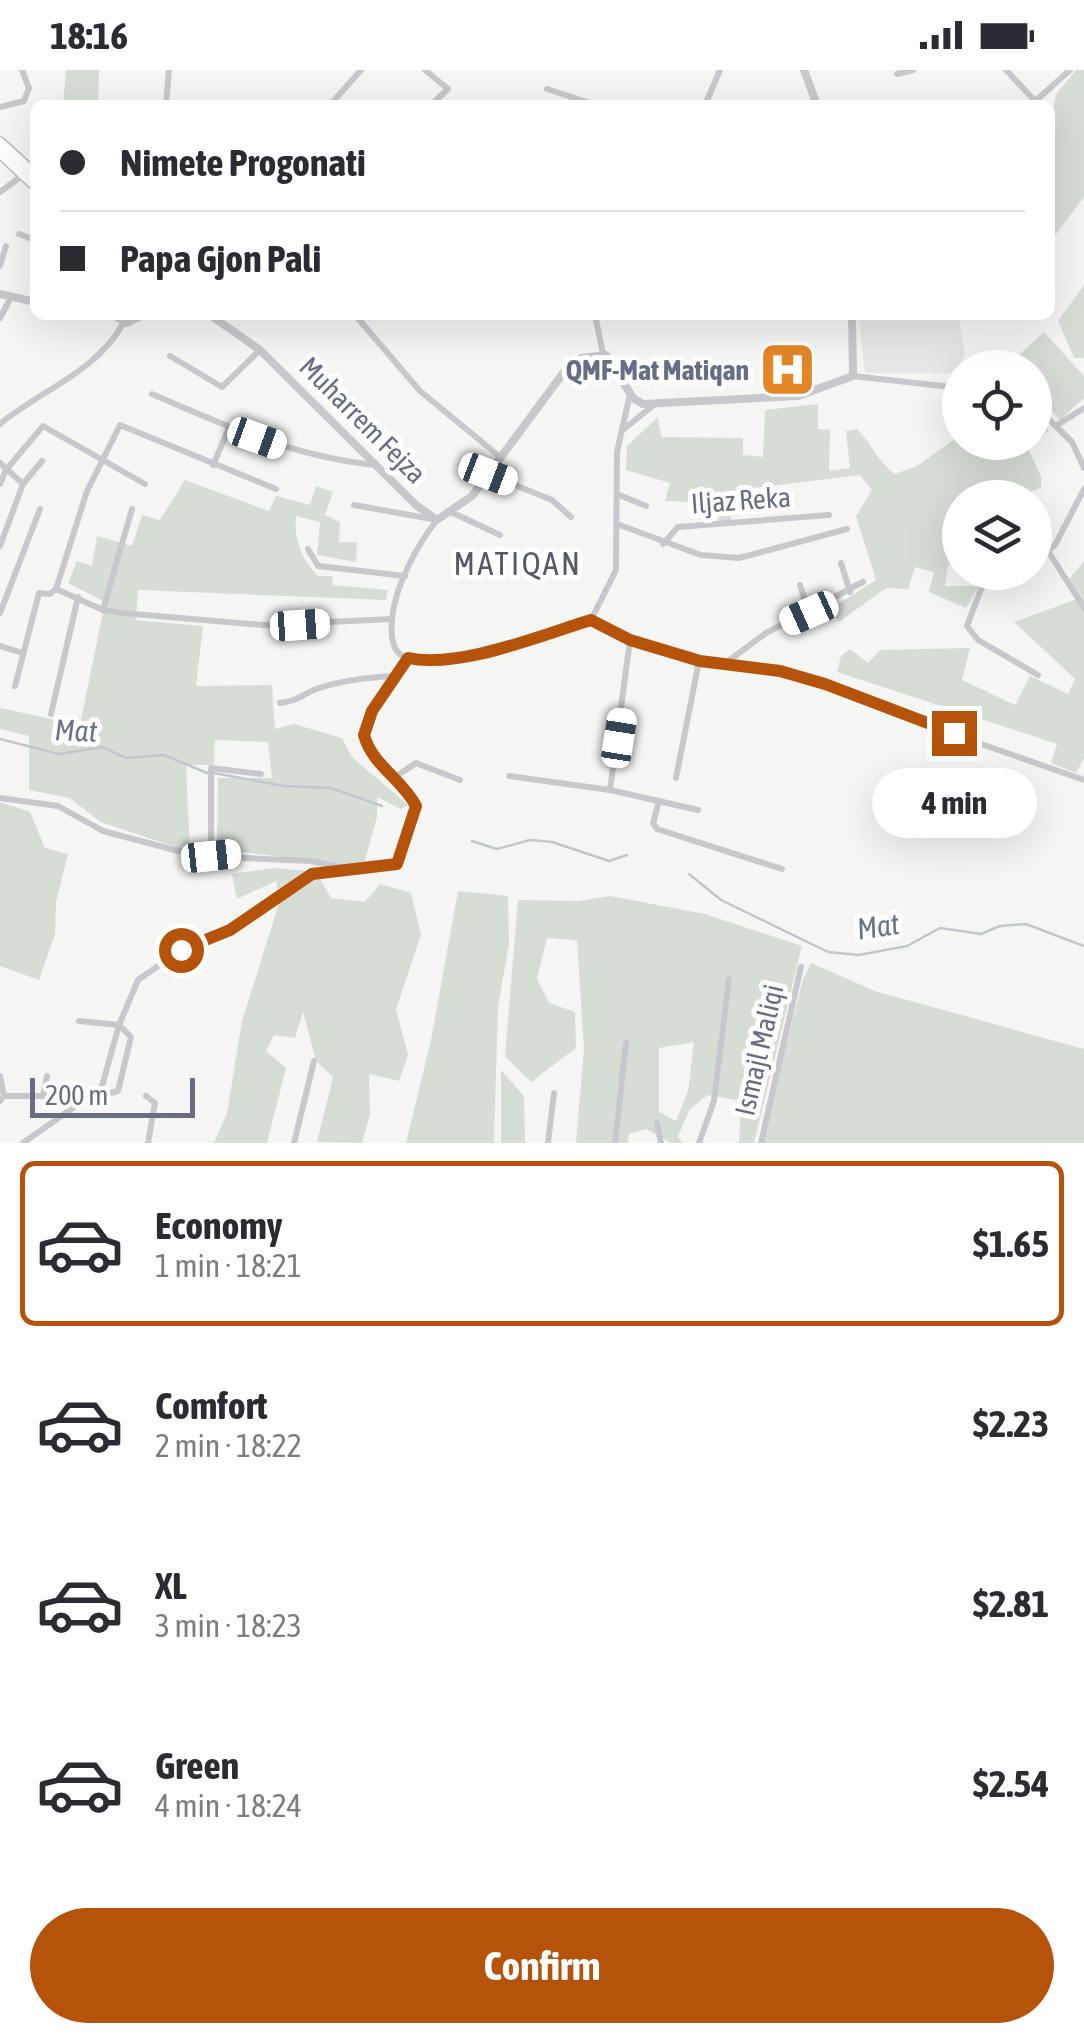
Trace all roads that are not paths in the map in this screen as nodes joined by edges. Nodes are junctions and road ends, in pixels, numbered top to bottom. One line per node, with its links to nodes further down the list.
1 (22, 70): 22 (street)
2 (170, 70): 13 (street)
3 (362, 70): 14 (street)
4 (425, 70): 15 (street)
5 (720, 70): 18 (street)
6 (804, 70): 19 (street)
7 (913, 70): 10 (street)
8 (1006, 70): 20 (street)
9 (1070, 70): 21 (street)
10 (897, 74)
11 (547, 89): 12 (street)
12 (566, 96): 16 (street); 17 (street)
13 (167, 100)
14 (335, 100)
15 (436, 100)
16 (564, 100)
17 (578, 100)
18 (708, 100)
19 (815, 100)
20 (1031, 100)
21 (1037, 100)
22 (0, 107)
23 (0, 142): 25 (main road)
24 (0, 153): 25 (main road)
25 (29, 175): 26 (street)
26 (0, 192)
27 (18, 234): 28 (street)
28 (30, 238)
29 (6, 246): 30 (street)
30 (0, 266)
31 (0, 294): 32 (street)
32 (10, 299): 33 (street); 34 (street)
33 (30, 301)
34 (0, 318)
35 (121, 320): 41 (street)
36 (129, 320): 41 (street)
37 (217, 320): 42 (street, Muharrem Fejza)
38 (359, 320): 56 (street)
39 (596, 320): 43 (street)
40 (852, 320): 45 (street)
41 (124, 322): 52 (street)
42 (260, 350): 44 (street); 61 (street, Muharrem Fejza)
43 (603, 354): 48 (street); 56 (street)
44 (170, 356)
45 (853, 376): 46 (street); 49 (street)
46 (942, 386)
47 (152, 394): 54 (street)
48 (630, 394): 49 (street); 55 (street)
49 (655, 404): 55 (street)
50 (1084, 408): 53 (street)
51 (1052, 420): 53 (street)
52 (0, 424)
53 (1057, 424): 62 (street)
54 (230, 428): 59 (street); 61 (street)
55 (624, 430): 69 (street)
56 (500, 456): 63 (street)
57 (42, 461): 65 (street)
58 (104, 465): 59 (street); 60 (street); 66 (street); 90 (street)
59 (213, 465): 67 (street)
60 (3, 466): 64 (street); 65 (street)
61 (381, 466): 77 (street, Muharrem Fejza)
62 (1084, 468)
63 (488, 474): 74 (street); 76 (street)
64 (0, 484)
65 (23, 484): 82 (street)
66 (145, 484)
67 (276, 488)
68 (1084, 489): 83 (street)
69 (617, 494): 71 (street); 78 (street)
70 (354, 504): 77 (street)
71 (646, 506)
72 (40, 509): 96 (street)
73 (132, 510): 95 (street)
74 (453, 513): 77 (street); 80 (street)
75 (829, 515): 81 (street, Iljaz Reka)
76 (571, 517)
77 (437, 520): 87 (street)
78 (617, 524): 81 (street); 99 (street)
79 (848, 530): 81 (street)
80 (500, 535)
81 (663, 544)
82 (0, 546)
83 (1052, 548)
84 (308, 549): 87 (street)
85 (1052, 557): 94 (street)
86 (841, 563): 92 (street)
87 (406, 576): 98 (street)
88 (863, 582): 92 (street)
89 (800, 585): 97 (street)
90 (56, 589): 93 (street); 102 (street)
91 (981, 590): 106 (street)
92 (850, 592): 97 (street)
93 (78, 597): 95 (street); 110 (street)
94 (1084, 608)
95 (103, 610): 98 (street)
96 (0, 613)
97 (809, 613): 105 (street)
98 (392, 619): 103 (street)
99 (591, 620): 100 (street); 103 (street)
100 (630, 640): 104 (street); 117 (street)
101 (0, 646): 102 (street)
102 (22, 653): 108 (street)
103 (408, 658): 107 (street)
104 (700, 661): 105 (street); 114 (street)
105 (721, 666): 116 (street)
106 (1038, 675)
107 (397, 676): 109 (street); 113 (street)
108 (15, 686)
109 (280, 703)
110 (51, 714)
111 (261, 774): 121 (street)
112 (509, 776): 117 (street)
113 (395, 777): 115 (street); 122 (street)
114 (676, 778)
115 (460, 780)
116 (1084, 780)
117 (610, 790): 119 (street)
118 (0, 798): 121 (street)
119 (659, 801): 120 (street); 123 (street)
120 (698, 810)
121 (211, 856): 122 (street)
122 (338, 868): 127 (street)
123 (782, 869)
124 (801, 966): 144 (street, Ismajl Maliqi)
125 (729, 978): 143 (street)
126 (79, 1021): 127 (street)
127 (119, 1025): 134 (street); 134 (street)
128 (626, 1043): 141 (street)
129 (314, 1061): 139 (street)
130 (0, 1076): 135 (street)
131 (47, 1076): 135 (street)
132 (554, 1093): 140 (street)
133 (146, 1096): 138 (street)
134 (99, 1097): 137 (street)
135 (2, 1098)
136 (657, 1123): 142 (street)
137 (22, 1143)
138 (148, 1143)
139 (294, 1143)
140 (548, 1143)
141 (616, 1143)
142 (661, 1143)
143 (699, 1143)
144 (761, 1143)

